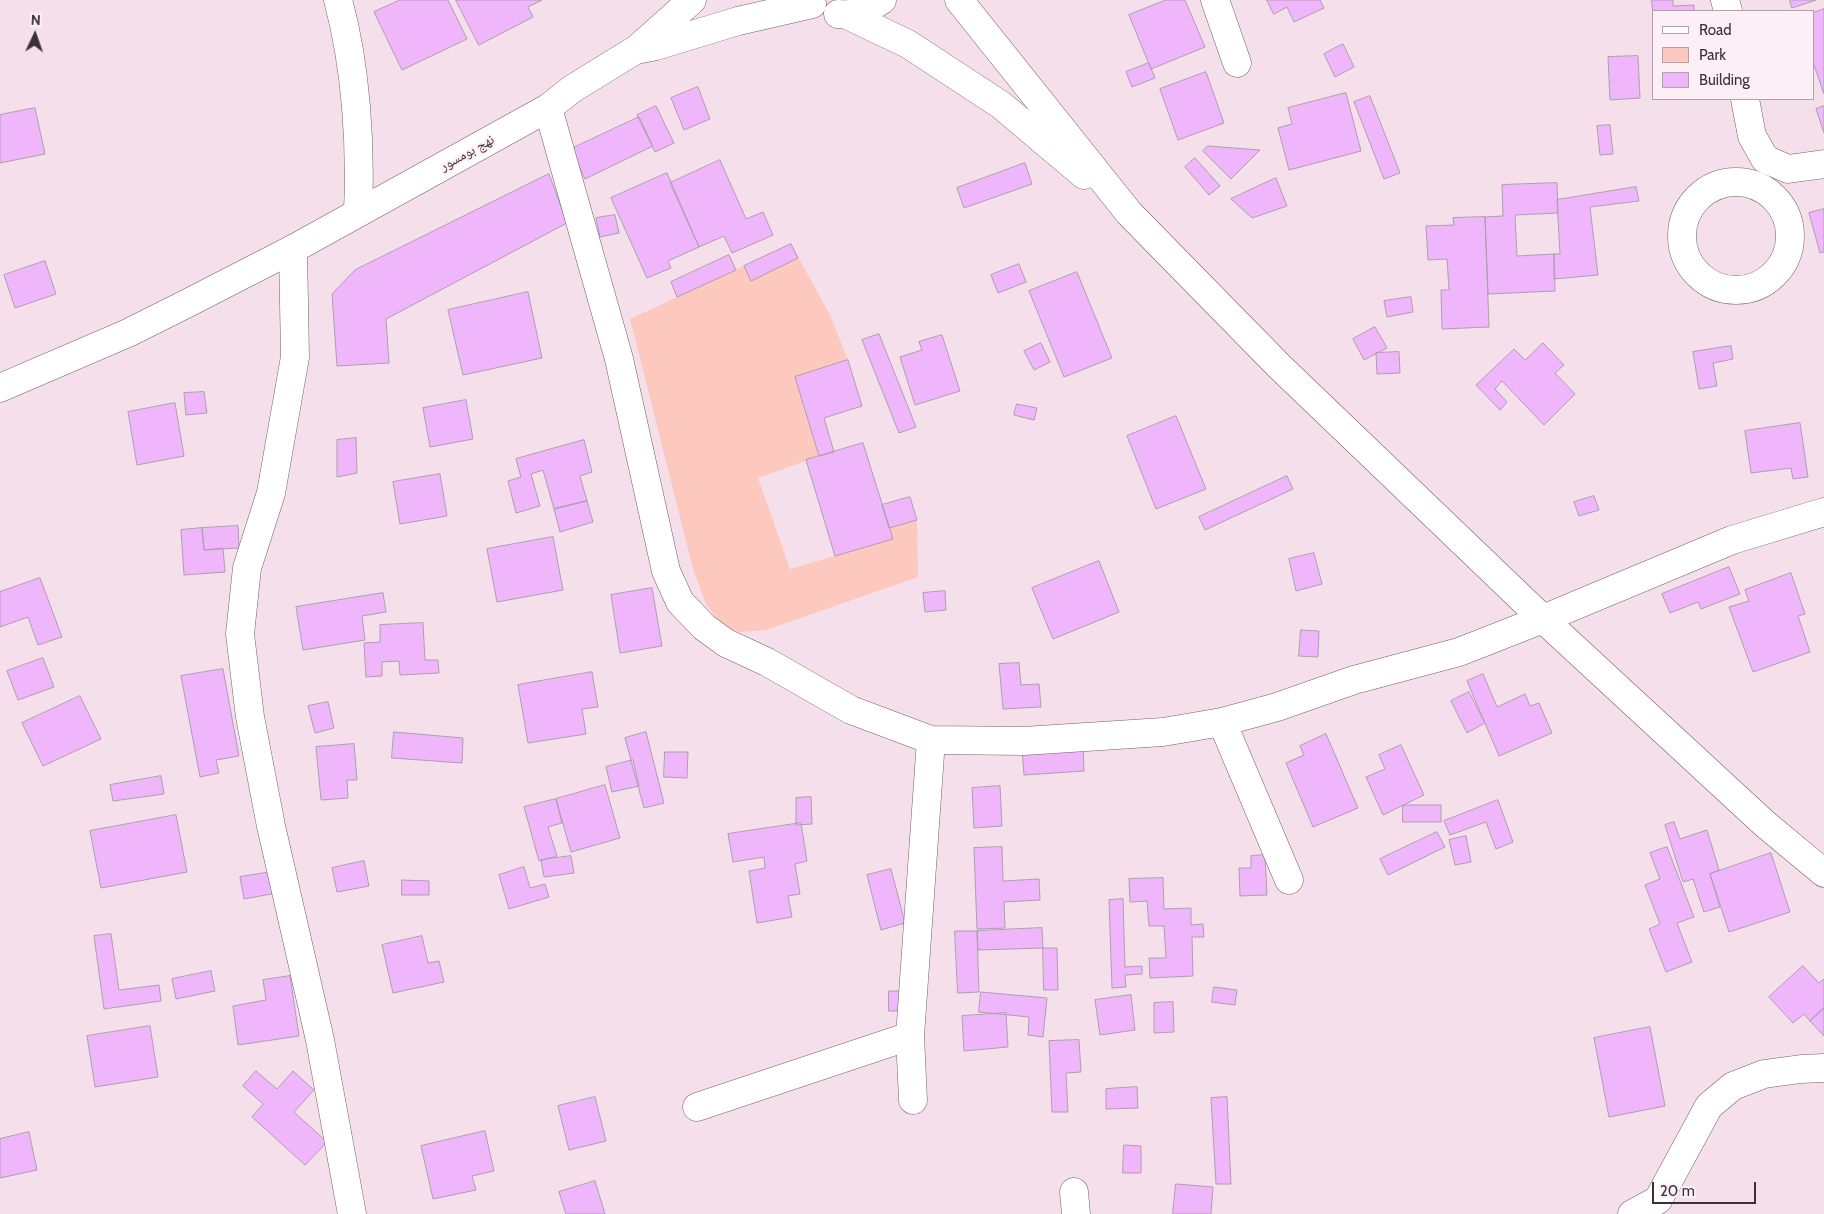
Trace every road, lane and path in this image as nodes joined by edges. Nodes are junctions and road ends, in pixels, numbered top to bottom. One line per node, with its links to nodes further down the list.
1 (338, 0): 15 (street)
2 (692, 0): 8 (street, نهج بومسور)
3 (882, 0): 7 (street)
4 (959, 0): 16 (street)
5 (1215, 0): 9 (street)
6 (810, 2): 7 (street); 8 (street, نهج بومسور)
7 (847, 15): 16 (street)
8 (637, 49): 11 (street, نهج بومسور)
9 (1237, 63)
10 (1745, 100): 12 (street)
11 (548, 108): 15 (street, نهج بومسور); 22 (street)
12 (1765, 159): 13 (street); 14 (street)
13 (1824, 164)
14 (1752, 185)
15 (358, 212): 17 (street, نهج بومسور)
16 (1129, 213): 20 (street)
17 (293, 248): 18 (street, نهج بومسور); 29 (street)
18 (6, 383)
19 (1824, 512): 20 (street)
20 (1543, 619): 21 (street); 23 (street)
21 (1222, 722): 22 (street); 24 (street)
22 (932, 740): 25 (street)
23 (1824, 873)
24 (1289, 880)
25 (910, 1036): 27 (street); 28 (street)
26 (1824, 1068): 30 (street)
27 (913, 1100)
28 (697, 1108)
29 (352, 1214)
30 (1632, 1214)

